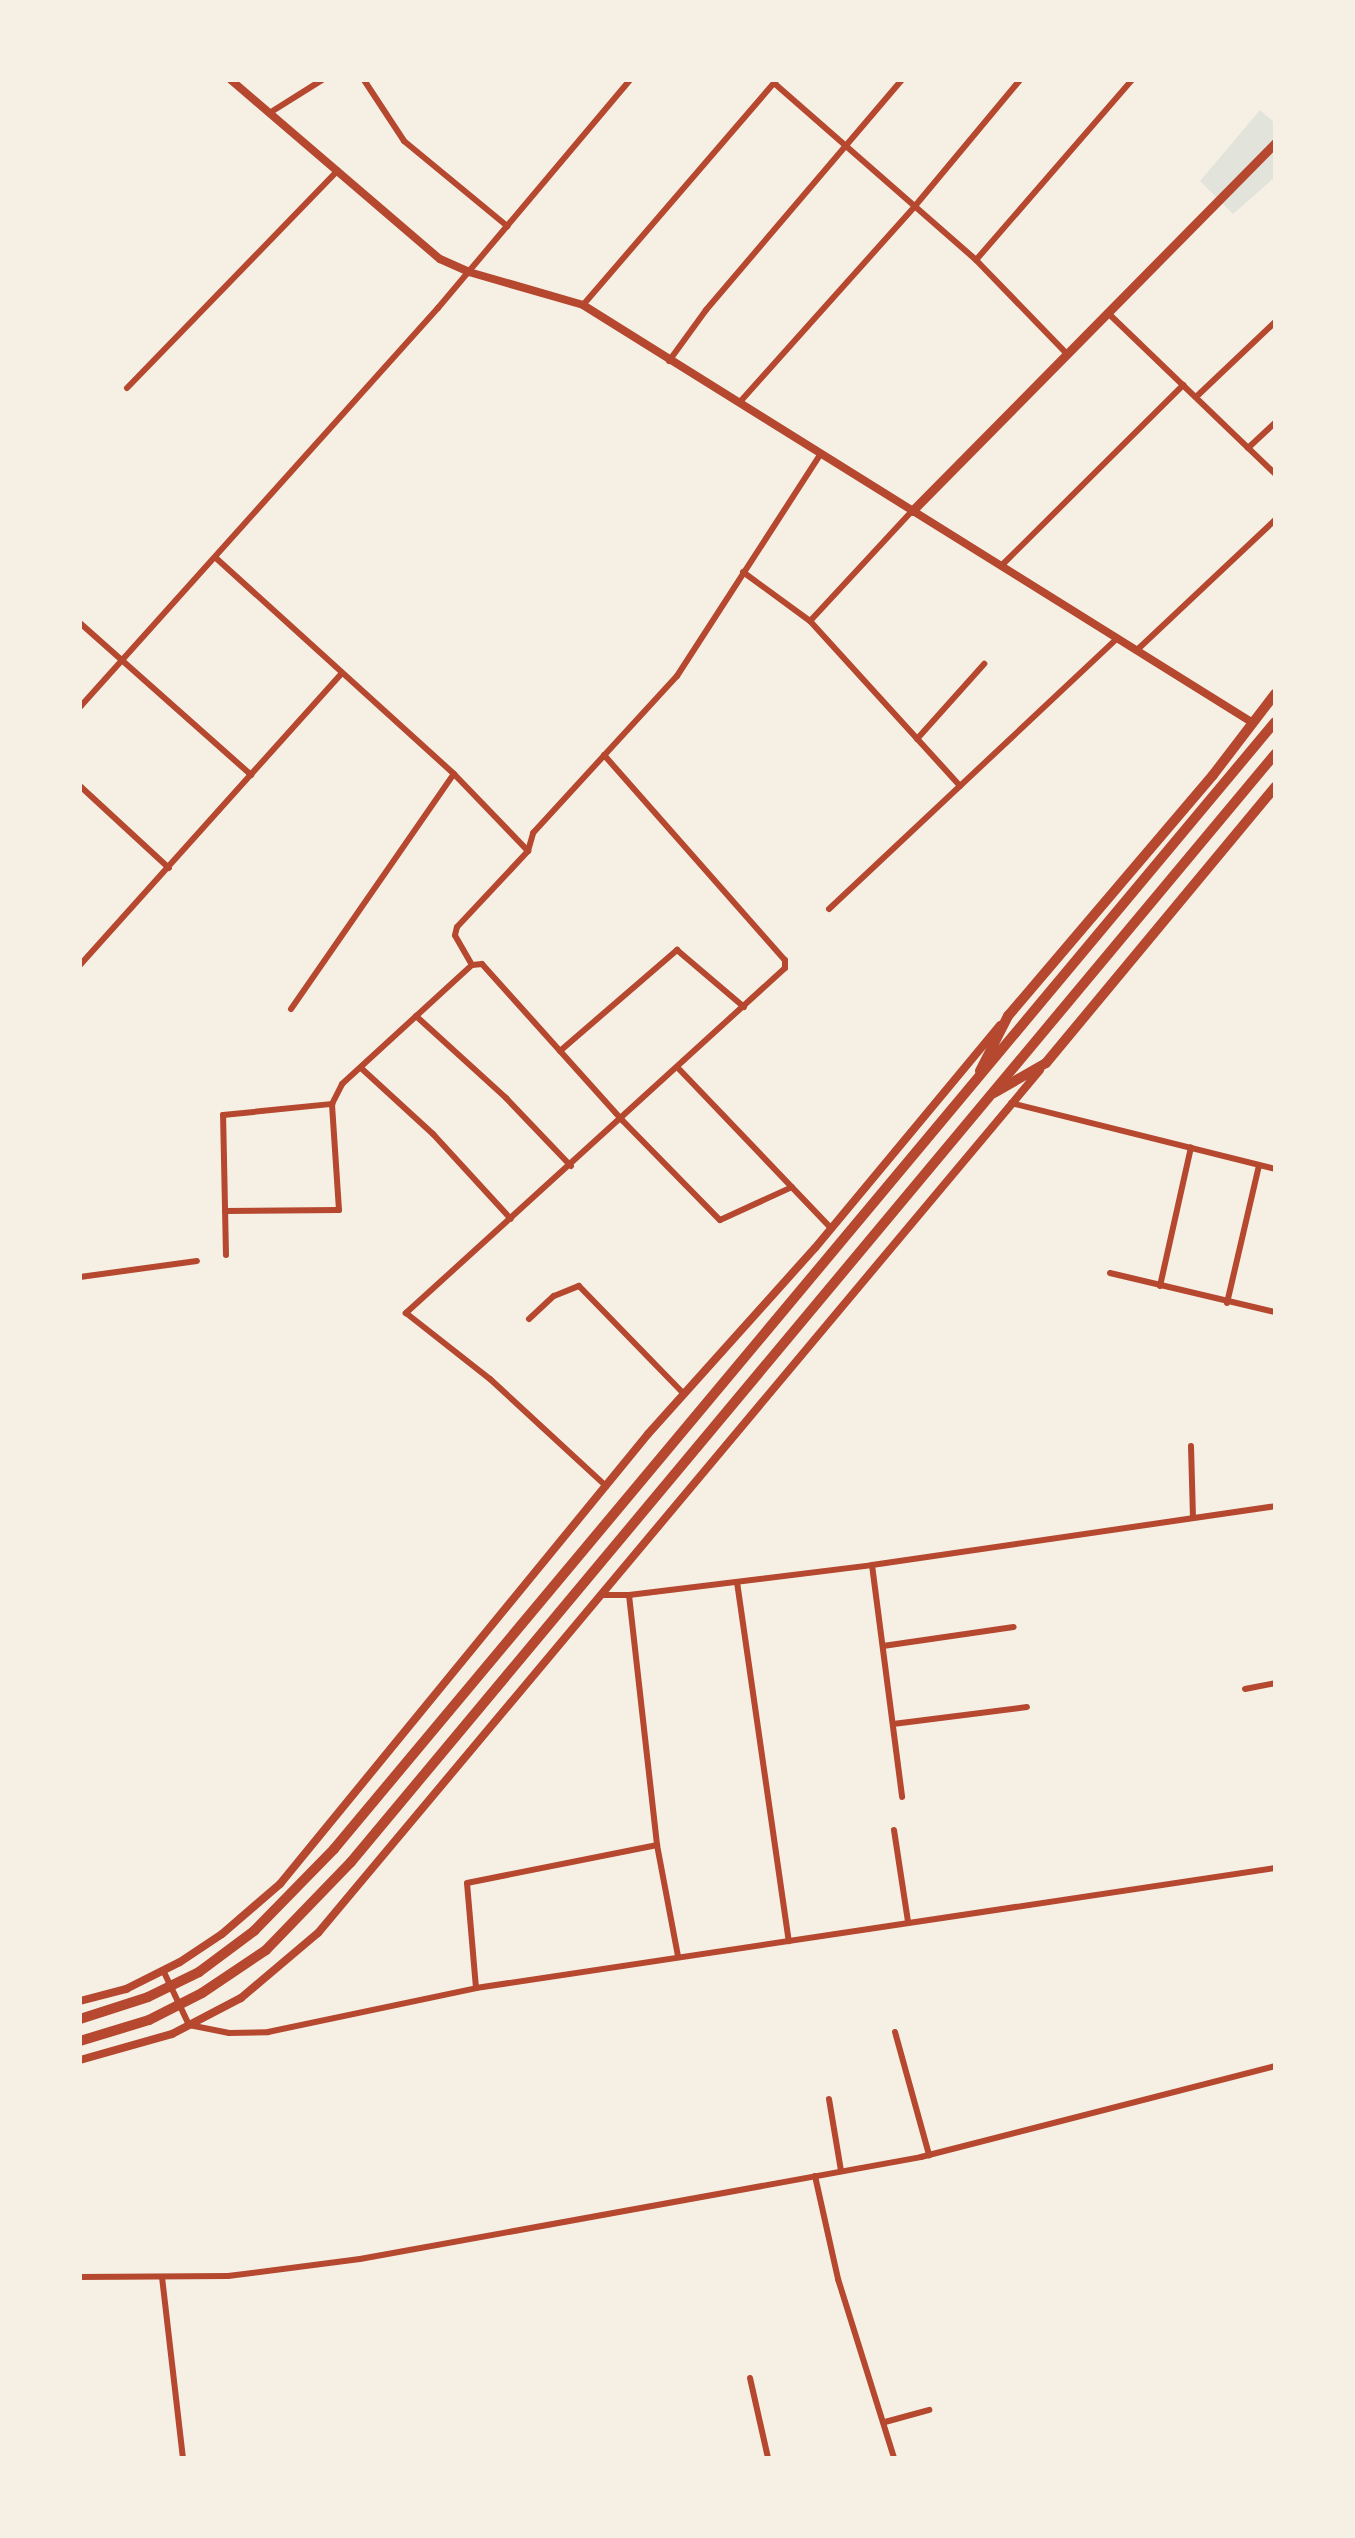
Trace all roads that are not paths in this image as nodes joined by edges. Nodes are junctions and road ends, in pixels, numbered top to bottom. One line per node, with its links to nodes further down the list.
1 (232, 80): 9 (street)
2 (322, 80): 9 (street)
3 (364, 80): 14 (street)
4 (630, 80): 14 (street)
5 (902, 80): 11 (street)
6 (1020, 80): 13 (street)
7 (1132, 80): 15 (street)
8 (775, 82): 11 (street); 17 (street)
9 (271, 112): 12 (street)
10 (1275, 143): 18 (main road)
11 (844, 144): 13 (street); 21 (street)
12 (338, 170): 16 (street); 23 (street)
13 (915, 206): 15 (street); 25 (street)
14 (507, 226): 16 (street)
15 (976, 260): 20 (street)
16 (469, 272): 17 (street); 32 (street)
17 (583, 304): 21 (street)
18 (1109, 314): 20 (main road); 22 (street)
19 (1275, 322): 24 (street)
20 (1068, 355): 30 (main road)
21 (669, 362): 25 (street)
22 (1183, 386): 24 (street); 33 (street)
23 (126, 388)
24 (1196, 397): 27 (street)
25 (738, 404): 28 (street)
26 (1275, 424): 27 (street)
27 (1248, 448): 29 (street)
28 (820, 455): 30 (street); 34 (street)
29 (1275, 474)
30 (912, 511): 33 (street); 35 (street)
31 (1275, 520): 38 (street)
32 (217, 559): 39 (street); 41 (street)
33 (1000, 566): 37 (street)
34 (744, 572): 35 (street); 48 (street)
35 (810, 622): 46 (street)
36 (80, 623): 39 (street)
37 (1118, 638): 38 (street); 52 (street)
38 (1137, 650): 44 (street)
39 (121, 663): 43 (street); 50 (street)
40 (984, 664): 46 (street)
41 (342, 672): 49 (street); 50 (street)
42 (1275, 694): 44 (highway)
43 (80, 708)
44 (1254, 722): 62 (highway)
45 (1275, 722): 67 (highway)
46 (917, 739): 52 (street)
47 (1275, 754): 68 (highway)
48 (604, 755): 54 (street); 59 (street)
49 (454, 774): 54 (street); 60 (street)
50 (251, 775): 55 (street)
51 (80, 786): 55 (street)
52 (960, 786): 56 (street)
53 (1275, 786): 64 (highway)
54 (528, 852): 58 (street)
55 (168, 868): 57 (street)
56 (829, 909)
57 (80, 964)
58 (472, 965): 61 (street); 63 (street)
59 (744, 1007): 63 (street); 66 (street)
60 (290, 1009)
61 (416, 1016): 65 (street); 73 (street)
62 (1008, 1016): 67 (highway); 79 (street)
63 (560, 1051): 71 (street)
64 (1046, 1063): 68 (highway); 69 (street)
65 (360, 1067): 70 (street); 78 (street)
66 (678, 1069): 71 (street); 76 (street)
67 (971, 1090): 89 (highway)
68 (985, 1099): 118 (highway)
69 (1011, 1103): 72 (street); 97 (street)
70 (332, 1104): 77 (street); 77 (street)
71 (622, 1120): 73 (street); 76 (street)
72 (1191, 1147): 74 (street); 84 (street)
73 (571, 1166): 78 (street)
74 (1259, 1166): 75 (street); 85 (street)
75 (1275, 1169)
76 (792, 1187): 79 (street)
77 (225, 1211): 80 (street)
78 (512, 1219): 92 (street)
79 (831, 1228): 88 (street)
80 (226, 1255)
81 (198, 1261): 83 (street)
82 (1110, 1274): 84 (street)
83 (80, 1276)
84 (1160, 1286): 85 (street)
85 (1226, 1303): 86 (street)
86 (1275, 1312)
87 (530, 1319): 90 (street)
88 (701, 1375): 89 (street); 90 (street)
89 (718, 1392): 115 (highway)
90 (684, 1394): 92 (street)
91 (1192, 1446): 94 (street)
92 (606, 1486): 112 (street)
93 (1275, 1506): 94 (street)
94 (1192, 1518): 95 (street)
95 (872, 1565): 96 (street); 100 (street)
96 (737, 1582): 98 (street); 110 (street)
97 (600, 1595): 98 (street); 116 (street)
98 (629, 1595): 107 (street)
99 (1014, 1627): 100 (street)
100 (883, 1646): 104 (street)
101 (1275, 1683): 102 (street)
102 (1245, 1689)
103 (1027, 1707): 104 (street)
104 (893, 1724): 105 (street)
105 (902, 1797)
106 (894, 1830): 109 (street)
107 (657, 1844): 111 (street); 113 (street)
108 (1275, 1868): 109 (street)
109 (908, 1922): 110 (street)
110 (789, 1942): 111 (street)
111 (678, 1956): 113 (street)
112 (163, 1970): 114 (street); 116 (street)
113 (476, 1988): 116 (street)
114 (80, 2001)
115 (80, 2019)
116 (189, 2026): 119 (street)
117 (895, 2032): 122 (street)
118 (80, 2041)
119 (80, 2060)
120 (1275, 2066): 122 (street)
121 (829, 2099): 123 (street)
122 (929, 2154): 123 (street)
123 (842, 2171): 124 (street)
124 (815, 2176): 126 (street); 129 (street)
125 (80, 2277): 126 (street)
126 (162, 2278): 130 (street)
127 (750, 2378): 131 (street)
128 (929, 2410): 129 (street)
129 (885, 2422): 132 (street)
130 (183, 2458)
131 (768, 2458)
132 (894, 2458)

